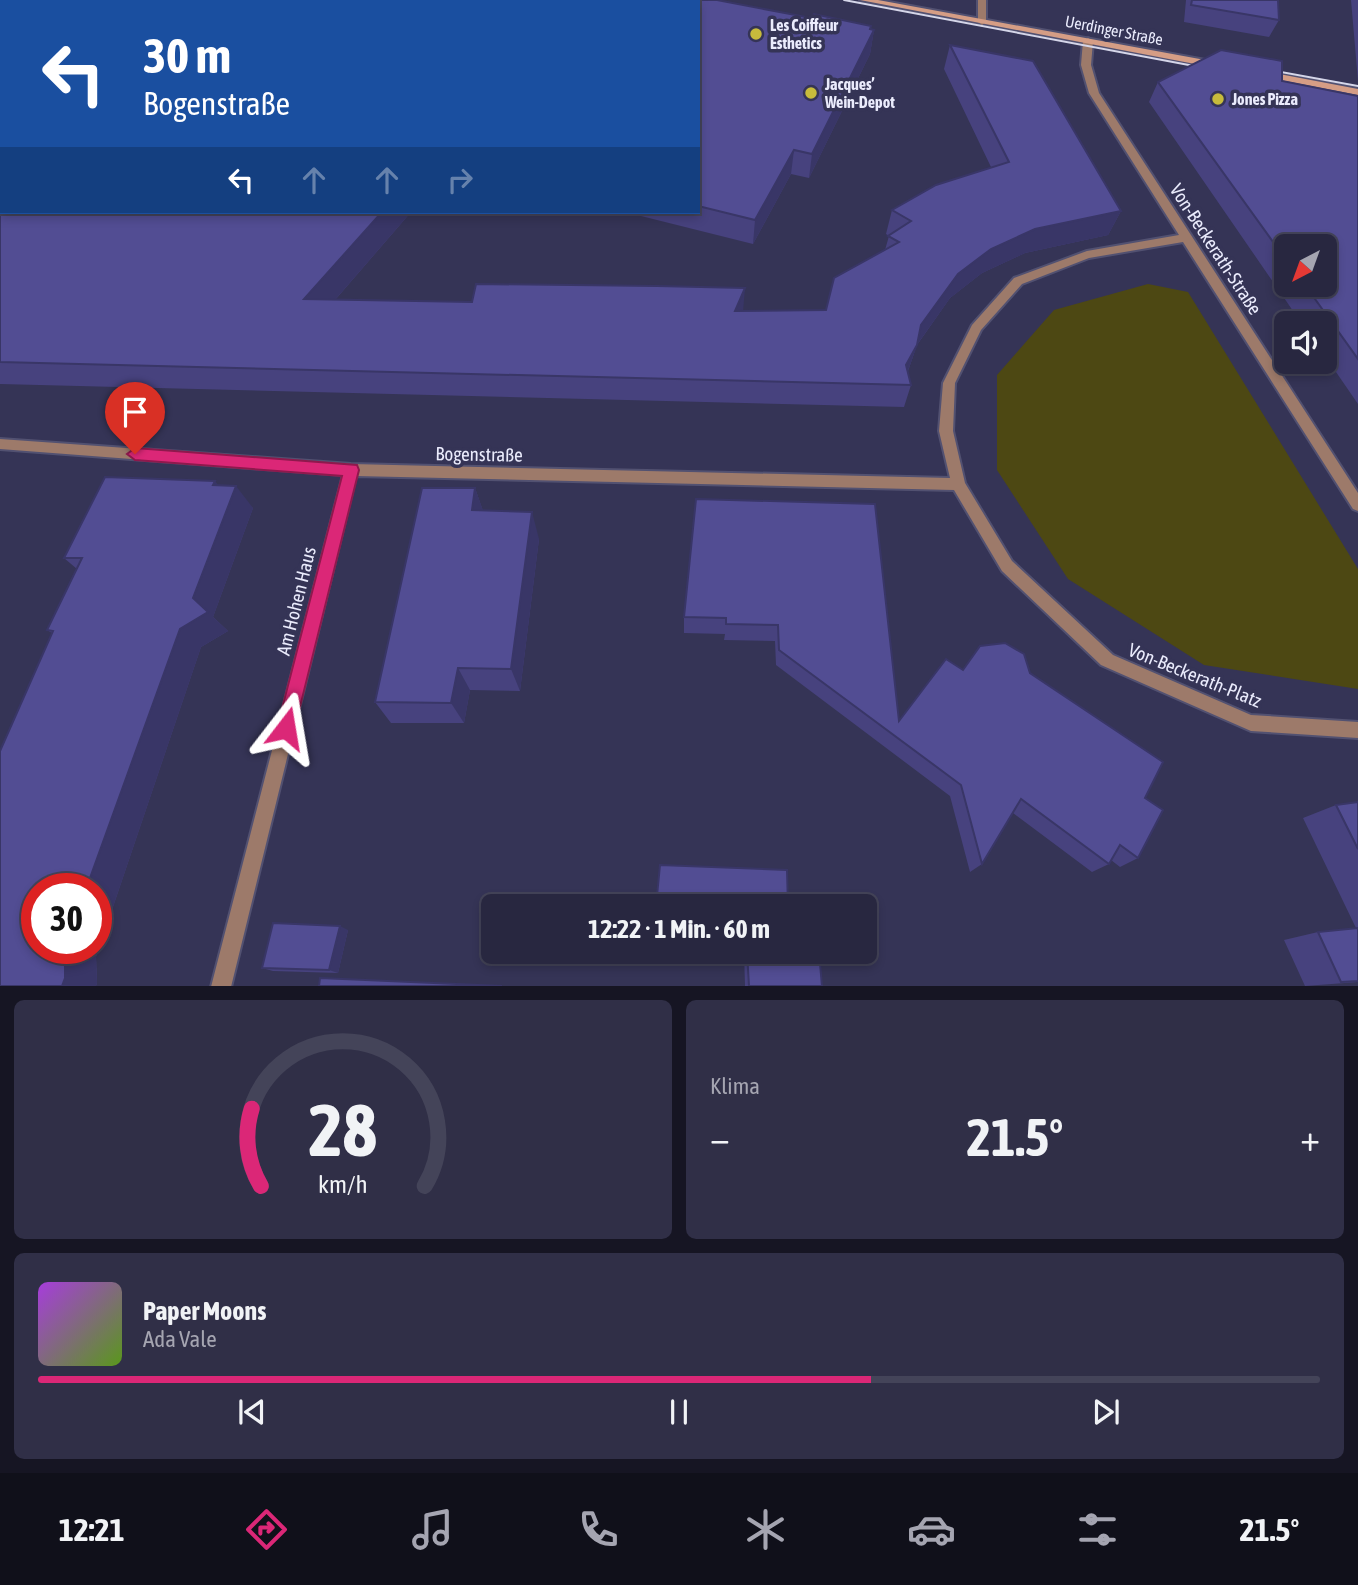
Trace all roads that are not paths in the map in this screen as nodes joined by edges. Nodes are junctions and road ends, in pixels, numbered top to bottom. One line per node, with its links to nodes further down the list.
1 (864, 0): 3 (main road, Uerdinger Straße)
2 (982, 0): 3 (street)
3 (982, 22): 4 (main road, Uerdinger Straße)
4 (1088, 41): 5 (main road, Uerdinger Straße); 8 (street, Von-Beckerath-Straße)
5 (1224, 66)
6 (1251, 72): 7 (main road)
7 (1358, 92)
8 (1188, 237): 11 (street, Von-Beckerath-Platz); 12 (street, Von-Beckerath-Straße)
9 (0, 444): 10 (street, Bogenstraße)
10 (351, 470): 11 (street, Bogenstraße); 14 (street, Am Hohen Haus)
11 (958, 484): 13 (street, Von-Beckerath-Platz)
12 (1358, 505)
13 (1358, 730)
14 (221, 986)

